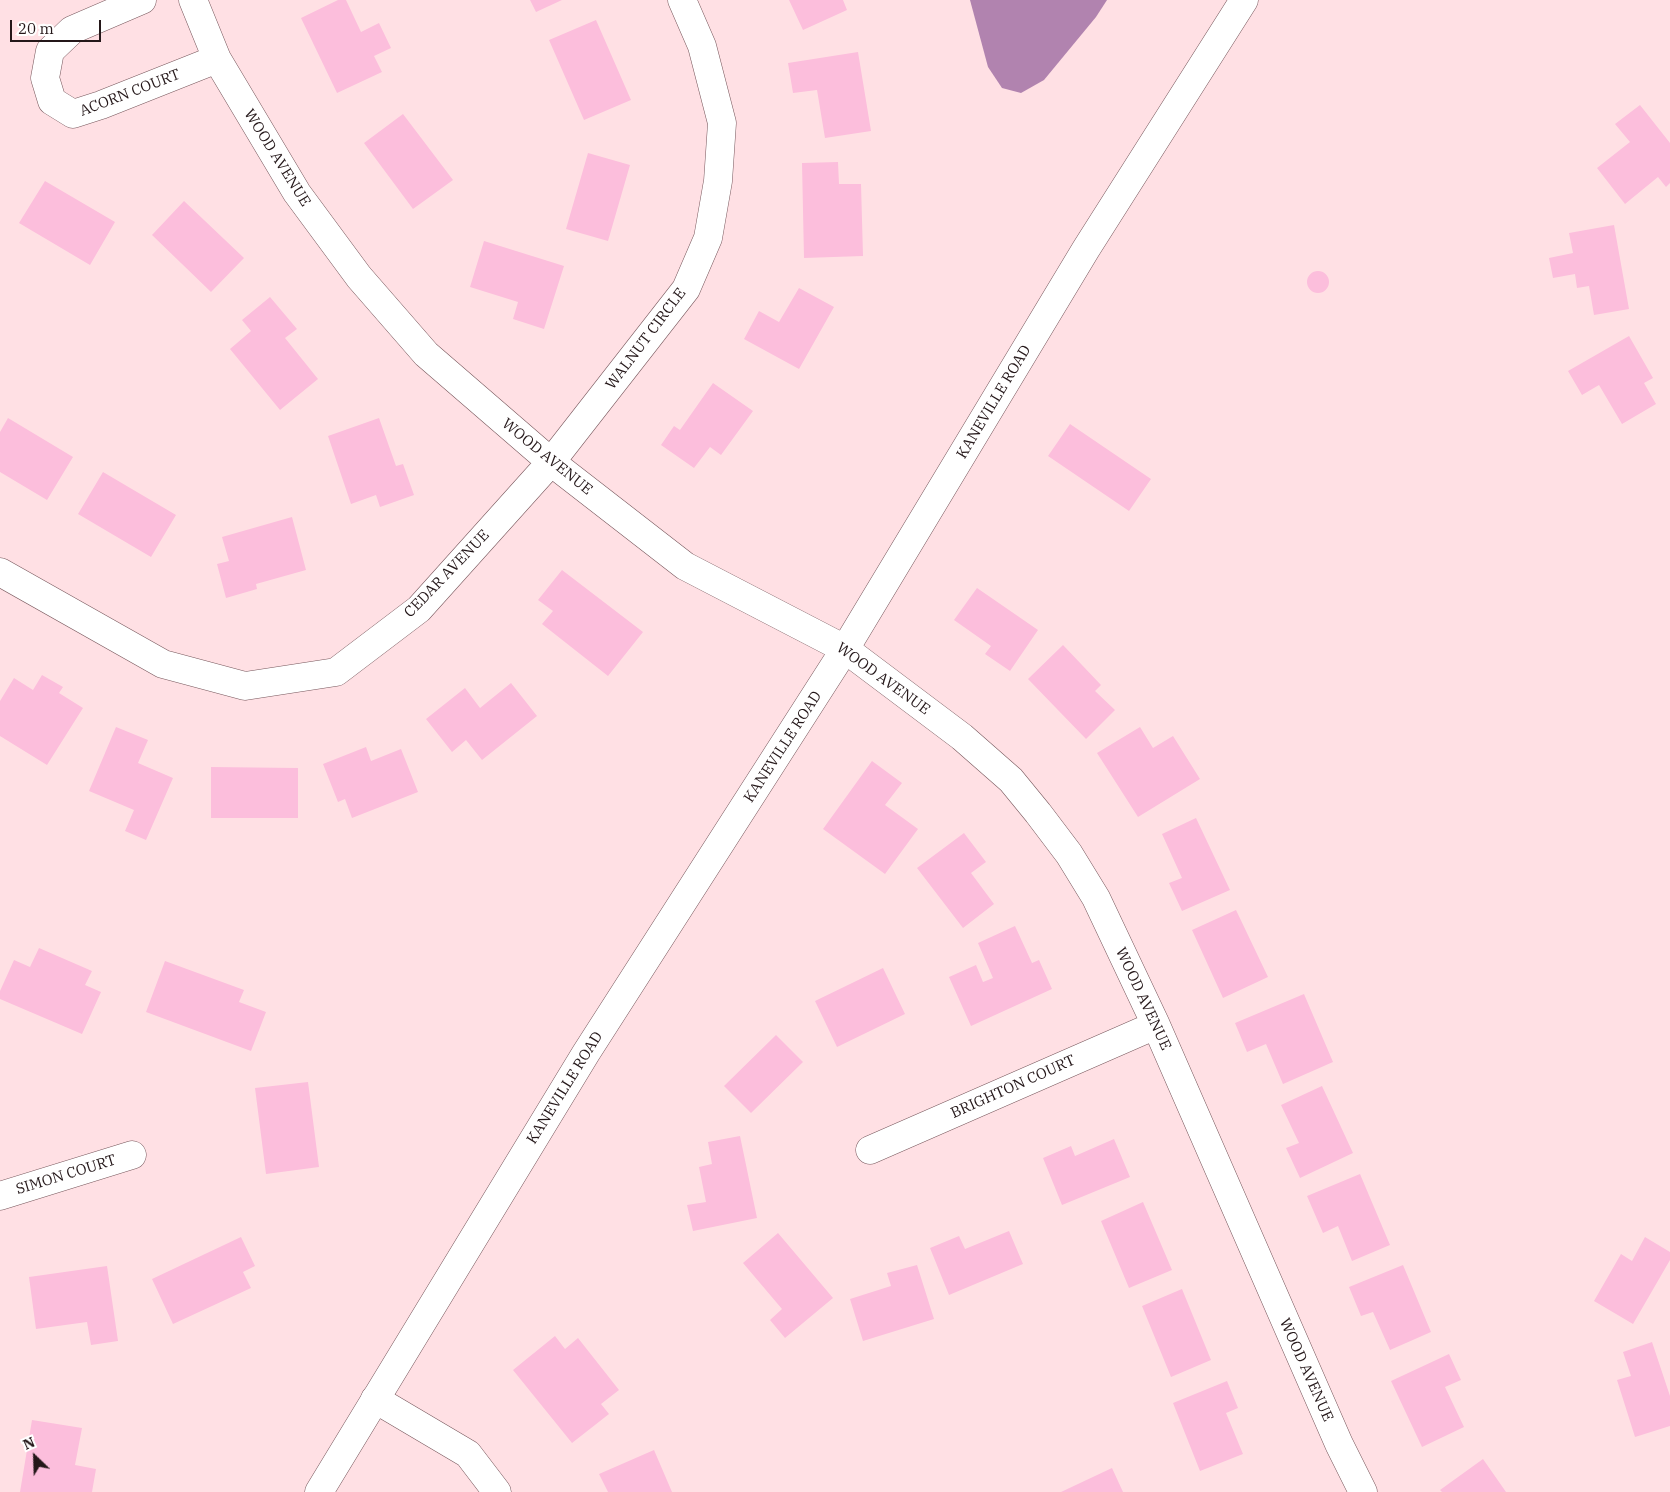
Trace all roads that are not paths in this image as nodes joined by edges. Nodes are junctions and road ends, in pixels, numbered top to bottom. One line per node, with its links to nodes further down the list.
1 (142, 0): 5 (street, ACORN COURT)
2 (193, 0): 5 (street, WOOD AVENUE)
3 (682, 0): 6 (street, WALNUT CIRCLE)
4 (1244, 0): 8 (street, KANEVILLE ROAD)
5 (217, 59): 6 (street, WOOD AVENUE)
6 (551, 462): 7 (street, CEDAR AVENUE); 8 (street, WOOD AVENUE)
7 (0, 572)
8 (845, 649): 9 (street, WOOD AVENUE); 13 (street, KANEVILLE ROAD)
9 (1156, 1024): 10 (street, BRIGHTON COURT); 16 (street, WOOD AVENUE)
10 (870, 1150)
11 (132, 1155): 12 (street, SIMON COURT)
12 (0, 1196)
13 (375, 1399): 14 (street, KANEVILLE ROAD); 15 (street)
14 (319, 1492)
15 (497, 1492)
16 (1363, 1492)

